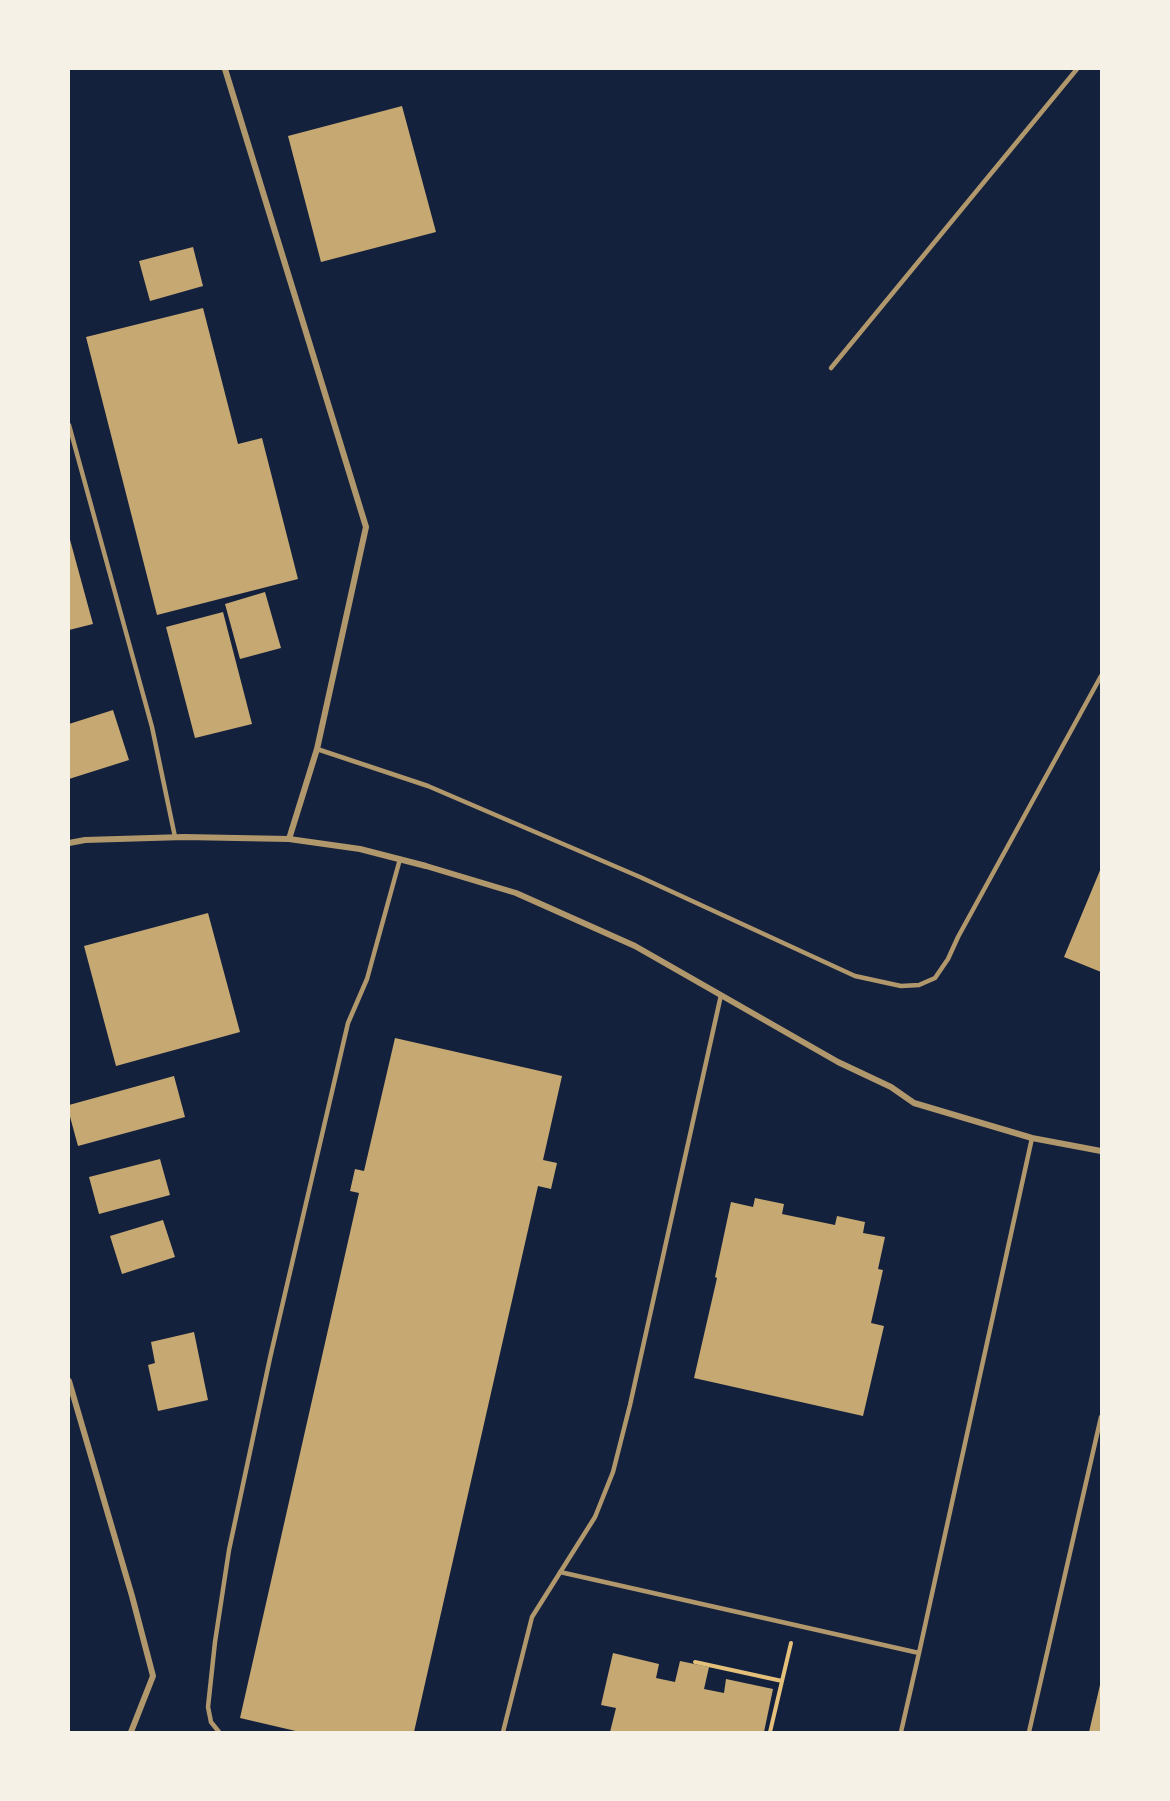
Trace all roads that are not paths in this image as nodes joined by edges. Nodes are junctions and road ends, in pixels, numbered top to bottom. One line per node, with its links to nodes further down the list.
1 (225, 69): 6 (street)
2 (1077, 69): 3 (lane)
3 (831, 368)
4 (69, 425): 7 (lane)
5 (1101, 676): 6 (lane)
6 (317, 748): 8 (street)
7 (176, 837): 8 (street); 9 (street)
8 (289, 840): 10 (street)
9 (69, 843)
10 (400, 859): 11 (street); 19 (lane)
11 (722, 995): 12 (street); 16 (lane)
12 (1032, 1138): 13 (street); 17 (lane)
13 (1101, 1151)
14 (69, 1381): 18 (street)
15 (1101, 1417): 22 (lane)
16 (560, 1572): 17 (lane); 20 (lane)
17 (919, 1653): 21 (lane)
18 (131, 1732)
19 (219, 1732)
20 (503, 1732)
21 (901, 1732)
22 (1029, 1732)

